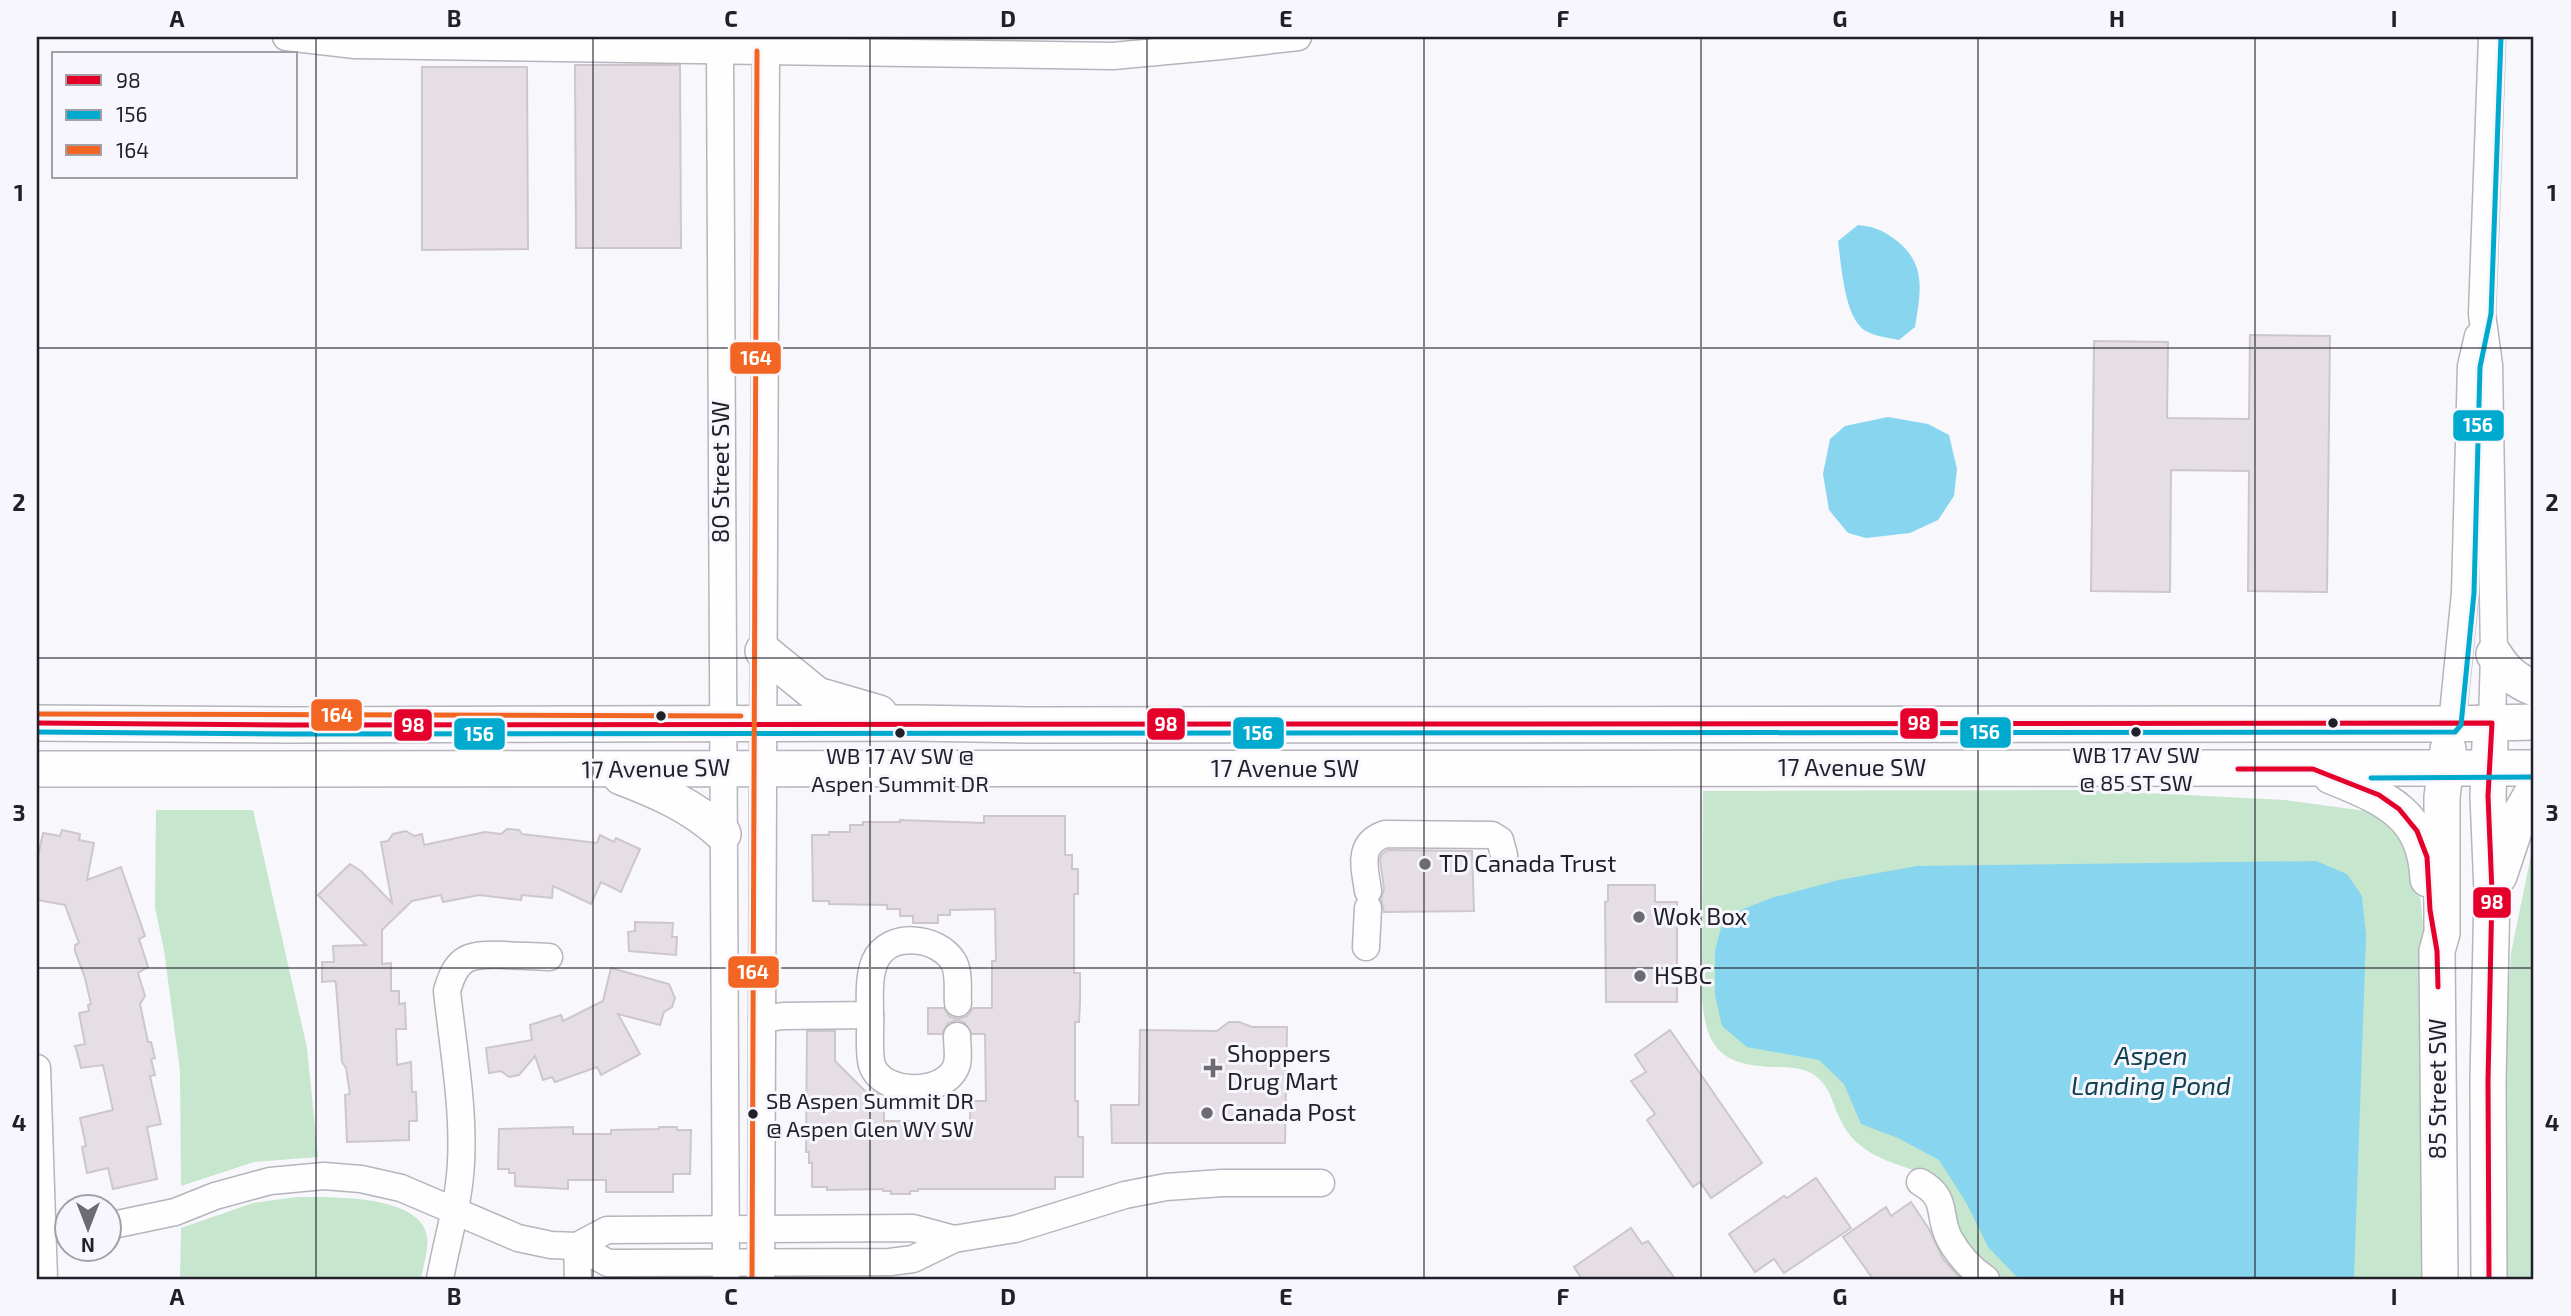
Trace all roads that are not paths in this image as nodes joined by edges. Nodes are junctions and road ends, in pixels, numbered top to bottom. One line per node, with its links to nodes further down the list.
1 (286, 37): 5 (street)
2 (1291, 37): 3 (street); 6 (street)
3 (1298, 37)
4 (2492, 37): 9 (street, 85 Street SW)
5 (407, 41): 7 (street)
6 (1113, 46): 8 (street)
7 (720, 50): 8 (street); 11 (street, 80 Street SW)
8 (766, 51): 10 (street, 80 Street SW)
9 (2483, 314): 13 (street, 85 Street SW); 22 (street, 85 Street SW)
10 (765, 315): 11 (street); 12 (street, 80 Street SW)
11 (721, 317): 24 (street, 80 Street SW)
12 (764, 651): 17 (main road); 19 (street, 80 Street SW)
13 (2494, 654): 14 (main road); 18 (street, 85 Street SW)
14 (2534, 688)
15 (2534, 722): 18 (main road, 17 Avenue SW)
16 (37, 723): 23 (main road, 17 Avenue SW)
17 (913, 723): 19 (main road, 17 Avenue SW); 25 (main road, 17 Avenue SW)
18 (2491, 723): 22 (main road, 17 Avenue SW); 35 (main road, 85 Street SW)
19 (764, 724): 24 (main road, 17 Avenue SW); 26 (street, 80 Street SW)
20 (1667, 724): 21 (main road, 17 Avenue SW); 25 (main road, 17 Avenue SW); 33 (main road)
21 (2004, 724): 22 (main road, 17 Avenue SW); 27 (main road)
22 (2452, 724): 37 (main road, 85 Street SW)
23 (251, 725): 24 (main road, 17 Avenue SW); 30 (main road)
24 (722, 725): 31 (street, 80 Street SW)
25 (1110, 725): 32 (street)
26 (764, 767): 31 (main road, 17 Avenue SW); 32 (main road, 17 Avenue SW); 47 (street, 80 Street SW)
27 (2005, 768): 33 (main road, 17 Avenue SW); 34 (main road, 17 Avenue SW)
28 (2534, 768): 35 (main road, 17 Avenue SW)
29 (37, 769): 30 (main road, 17 Avenue SW)
30 (251, 769): 36 (main road, 17 Avenue SW)
31 (722, 769): 36 (main road, 17 Avenue SW); 39 (street, 80 Street SW)
32 (1110, 769): 33 (main road, 17 Avenue SW)
33 (1668, 769)
34 (2313, 769): 37 (main road, 17 Avenue SW); 43 (main road)
35 (2489, 769): 37 (main road, 17 Avenue SW); 41 (main road, 85 Street SW)
36 (604, 770): 39 (main road)
37 (2445, 770): 43 (main road, 85 Street SW)
38 (2534, 790): 41 (main road)
39 (723, 834): 54 (street, 80 Street SW)
40 (1504, 855): 42 (street)
41 (2491, 892): 66 (main road, 85 Street SW)
42 (1366, 947)
43 (2437, 951): 65 (main road, 85 Street SW)
44 (549, 957): 52 (street)
45 (958, 1003): 46 (street)
46 (870, 1015): 47 (street); 48 (street)
47 (762, 1019): 55 (street, 80 Street SW)
48 (957, 1036)
49 (37, 1068): 57 (street)
50 (1920, 1182): 64 (street)
51 (1321, 1183): 56 (street)
52 (456, 1211): 53 (street); 58 (street); 62 (street)
53 (122, 1223)
54 (726, 1229): 55 (street); 58 (street); 59 (street, 80 Street SW)
55 (761, 1230): 56 (street); 60 (street, 80 Street SW)
56 (954, 1239): 60 (street)
57 (49, 1241): 61 (street)
58 (577, 1246): 59 (street); 63 (street)
59 (726, 1271): 60 (street)
60 (761, 1271)
61 (44, 1279)
62 (440, 1279)
63 (578, 1279)
64 (1986, 1279)
65 (2440, 1279)
66 (2489, 1279)

